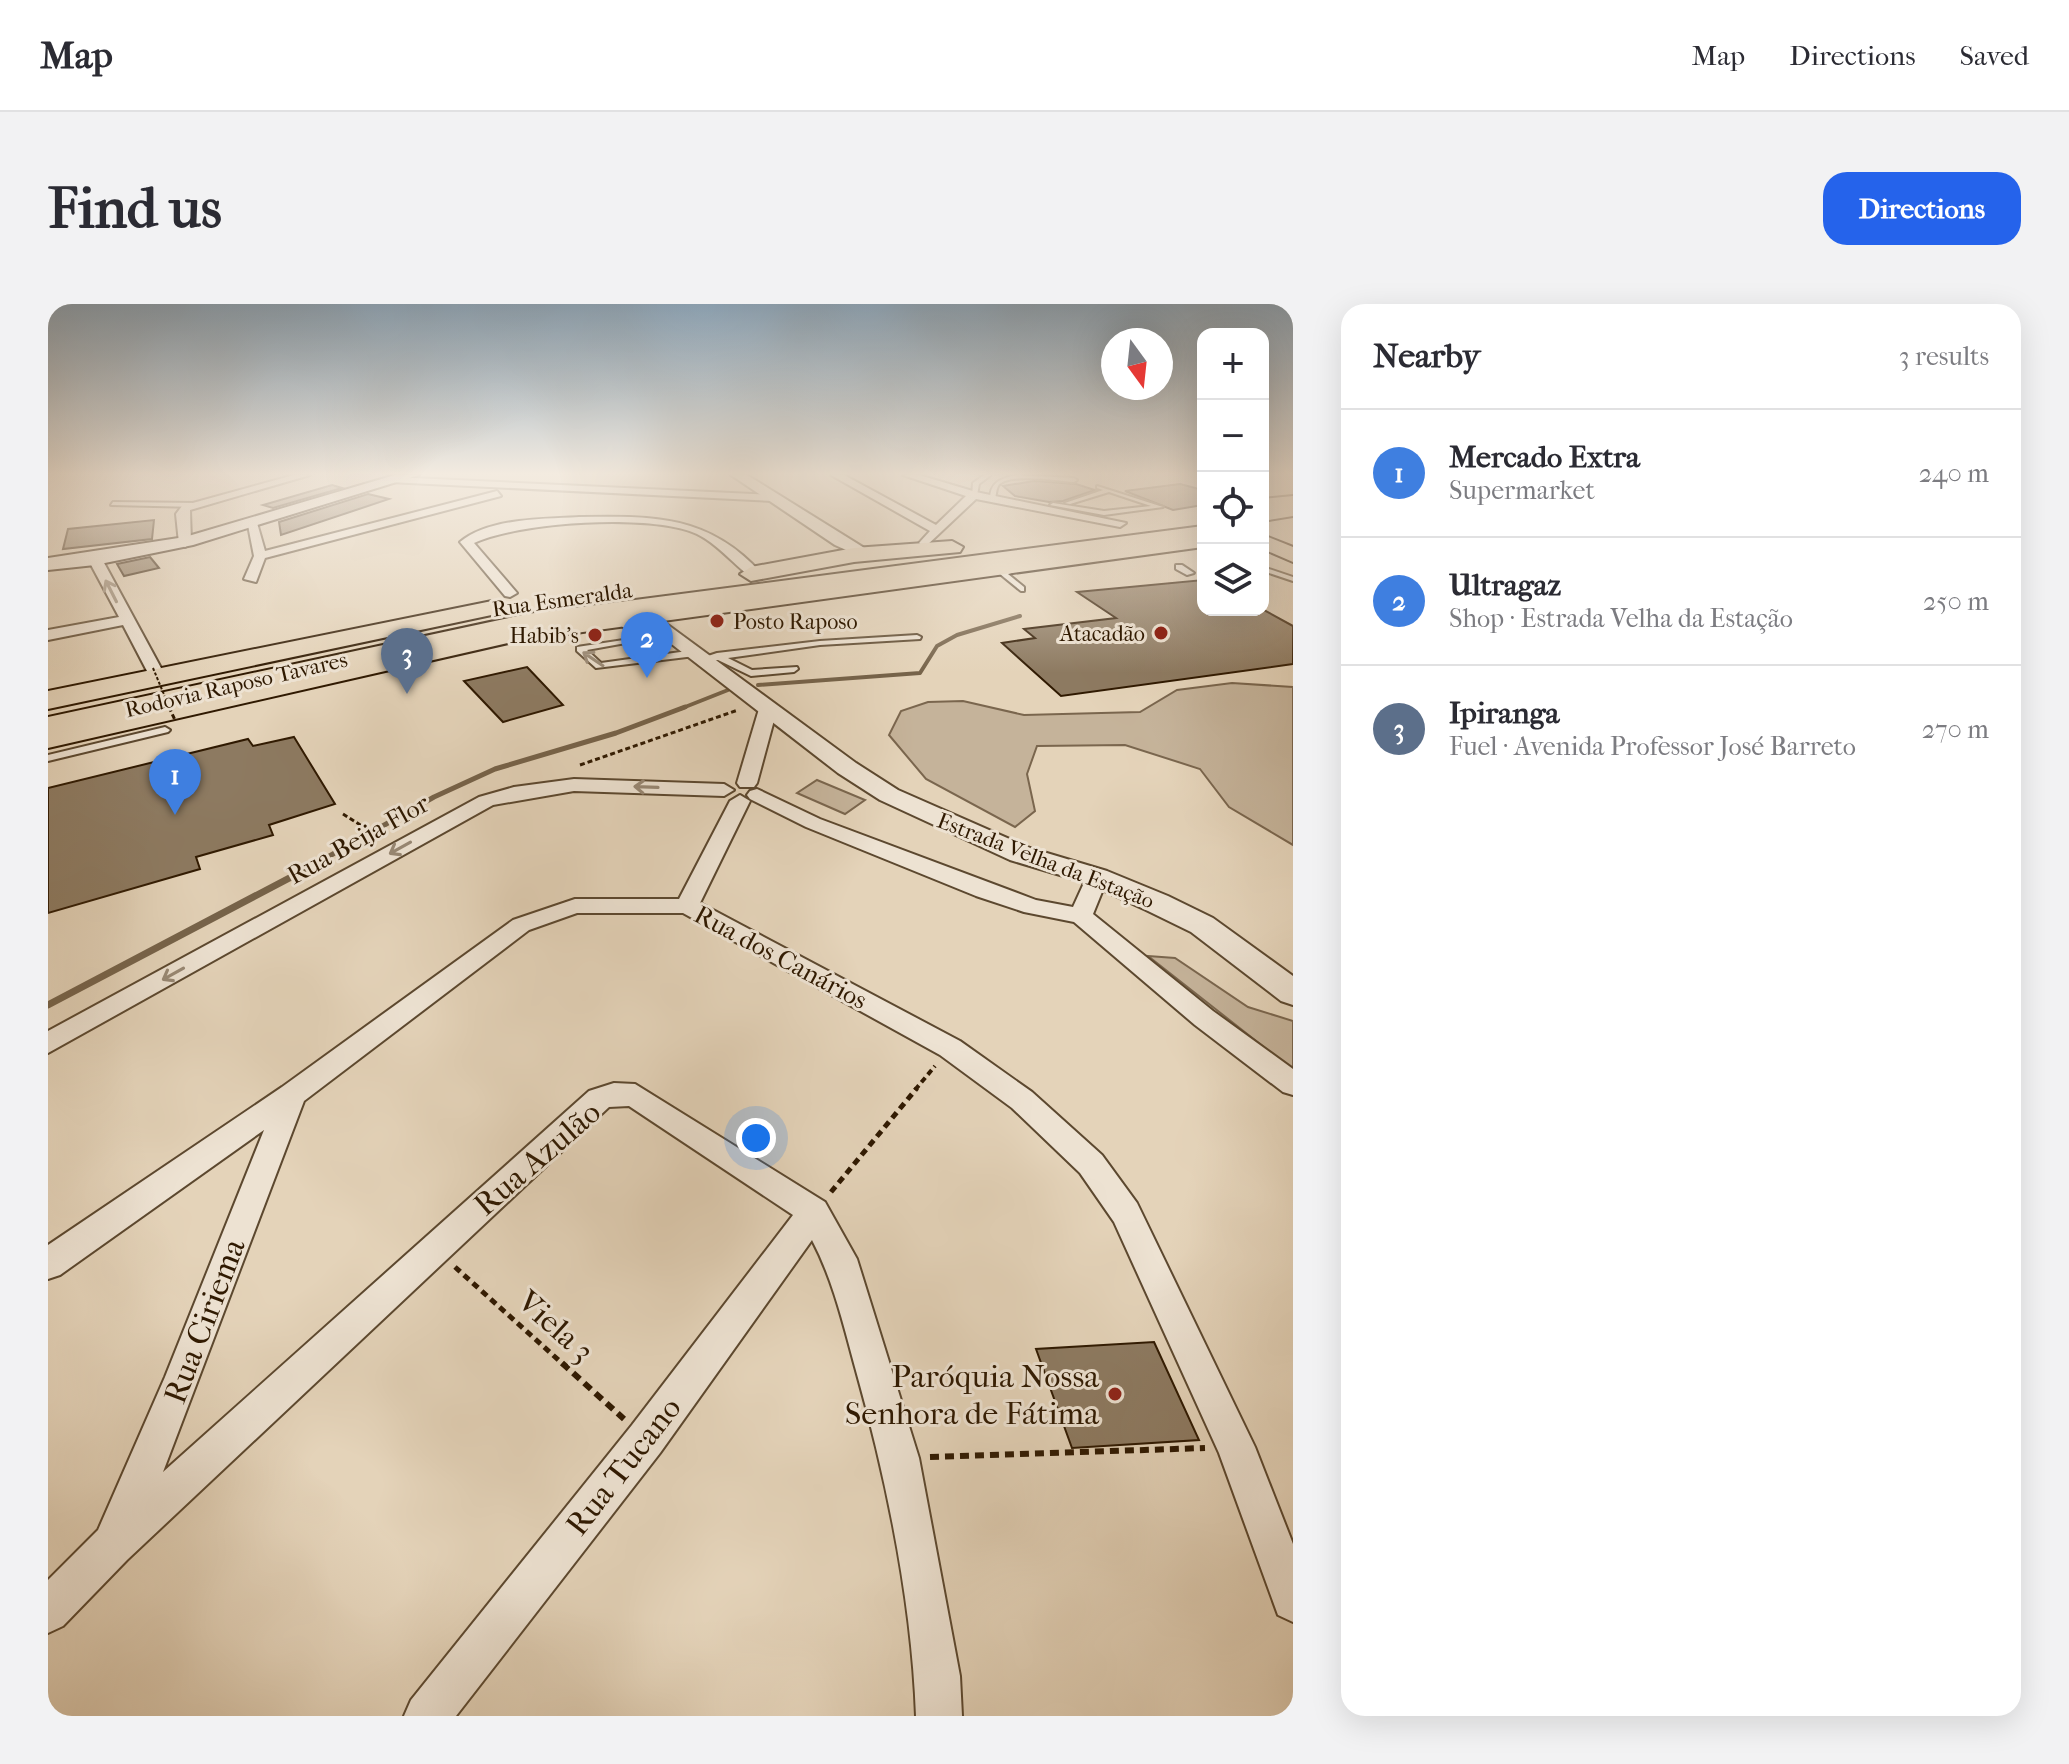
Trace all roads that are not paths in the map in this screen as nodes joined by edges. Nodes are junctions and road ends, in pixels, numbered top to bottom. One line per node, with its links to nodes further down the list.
1 (192, 541): 14 (main road)
2 (256, 541): 18 (street)
3 (317, 541): 18 (street)
4 (470, 541): 30 (street)
5 (712, 541): 25 (street)
6 (836, 541): 16 (street)
7 (928, 541): 15 (street)
8 (974, 541): 15 (highway, Rua Esmeralda)
9 (1107, 541): 19 (highway)
10 (1180, 541): 19 (highway)
11 (1185, 541): 31 (highway)
12 (1186, 541): 23 (lane)
13 (1275, 541): 17 (highway)
14 (185, 543): 20 (main road)
15 (918, 550): 16 (highway, Rua Esmeralda)
16 (851, 551): 25 (highway, Rua Esmeralda)
17 (1290, 554)
18 (260, 556): 27 (street)
19 (1030, 556): 29 (lane); 31 (highway); 41 (highway, Rodovia Raposo Tavares); 42 (highway, Rodovia Raposo Tavares)
20 (96, 561): 21 (main road); 33 (street, one-way to 20)
21 (48, 564)
22 (1179, 567): 26 (lane)
23 (988, 569)
24 (1269, 571): 28 (lane)
25 (754, 573): 39 (highway, Rua Esmeralda)
26 (1190, 573)
27 (251, 579)
28 (1293, 579)
29 (1021, 589)
30 (510, 593)
31 (645, 614): 32 (highway); 36 (street, Estrada Velha da Estação)
32 (617, 618): 36 (lane, one-way to 32); 44 (highway)
33 (127, 620): 34 (street); 37 (street)
34 (48, 635)
35 (917, 637): 36 (lane)
36 (719, 664): 38 (lane); 40 (street, Estrada Velha da Estação)
37 (153, 668)
38 (794, 669)
39 (48, 700)
40 (768, 709): 46 (street); 47 (street, Estrada Velha da Estação)
41 (48, 712)
42 (48, 726)
43 (165, 730): 45 (lane)
44 (48, 739)
45 (48, 758)
46 (742, 792): 48 (street); 49 (street); 51 (street, Rua Beija Flor, one-way to 51)
47 (1097, 877): 49 (street); 50 (street, Estrada Velha da Estação)
48 (687, 906): 53 (street, Rua dos Canários); 57 (street, Rua dos Canários)
49 (1081, 916): 52 (street)
50 (1293, 993)
51 (48, 1043)
52 (1293, 1084)
53 (292, 1095): 55 (street, Rua dos Canários); 56 (street, Rua Ciriema)
54 (814, 1212): 56 (street, Rua Azulão); 59 (street, Rua Tucano); 60 (street, Rua Azulão)
55 (48, 1264)
56 (112, 1545): 58 (street, Rua Azulão)
57 (1293, 1600)
58 (48, 1611)
59 (427, 1716)
60 (939, 1716)

